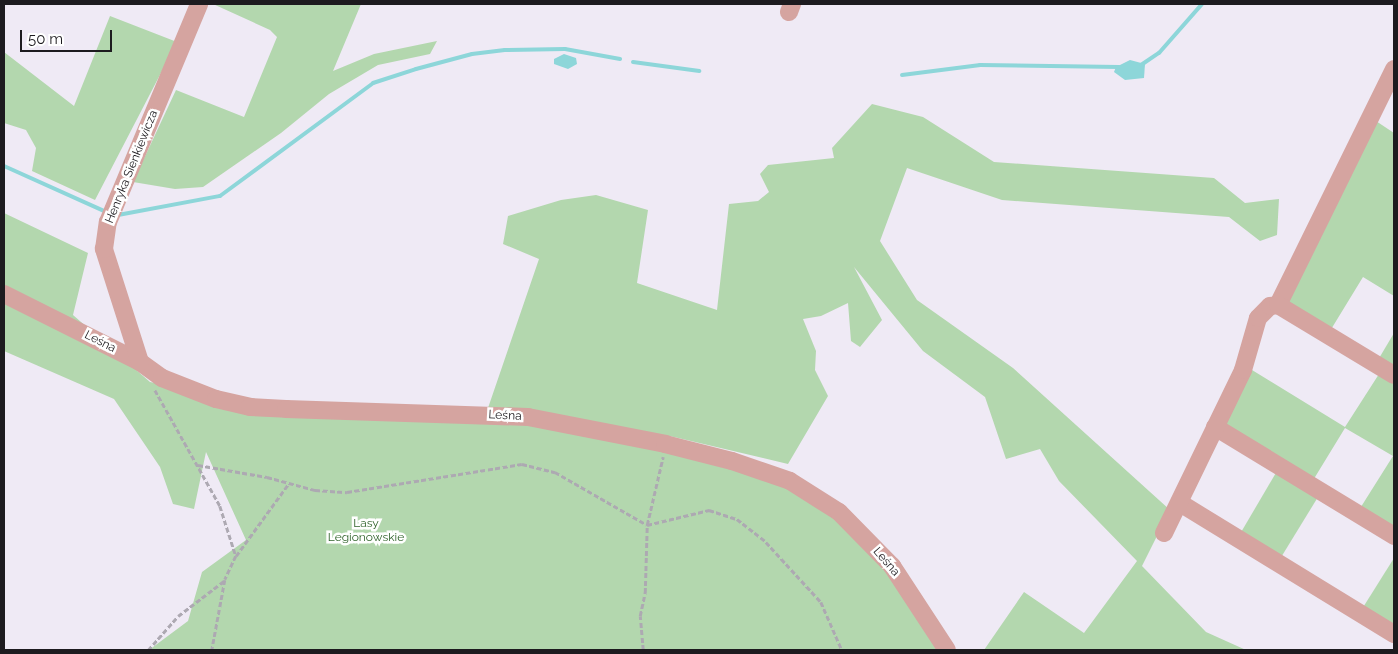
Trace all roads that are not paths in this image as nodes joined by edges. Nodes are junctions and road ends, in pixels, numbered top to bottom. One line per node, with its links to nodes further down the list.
1 (199, 4): 5 (street, Henryka Sienkiewicza)
2 (1394, 69): 4 (street)
3 (4, 294): 5 (street, Leśna)
4 (1278, 305): 6 (street); 7 (street)
5 (140, 362): 12 (street, Leśna)
6 (1394, 375)
7 (1215, 427): 8 (street); 10 (street)
8 (1180, 503): 9 (street); 11 (street)
9 (1164, 533)
10 (1394, 536)
11 (1394, 634)
12 (947, 650)

